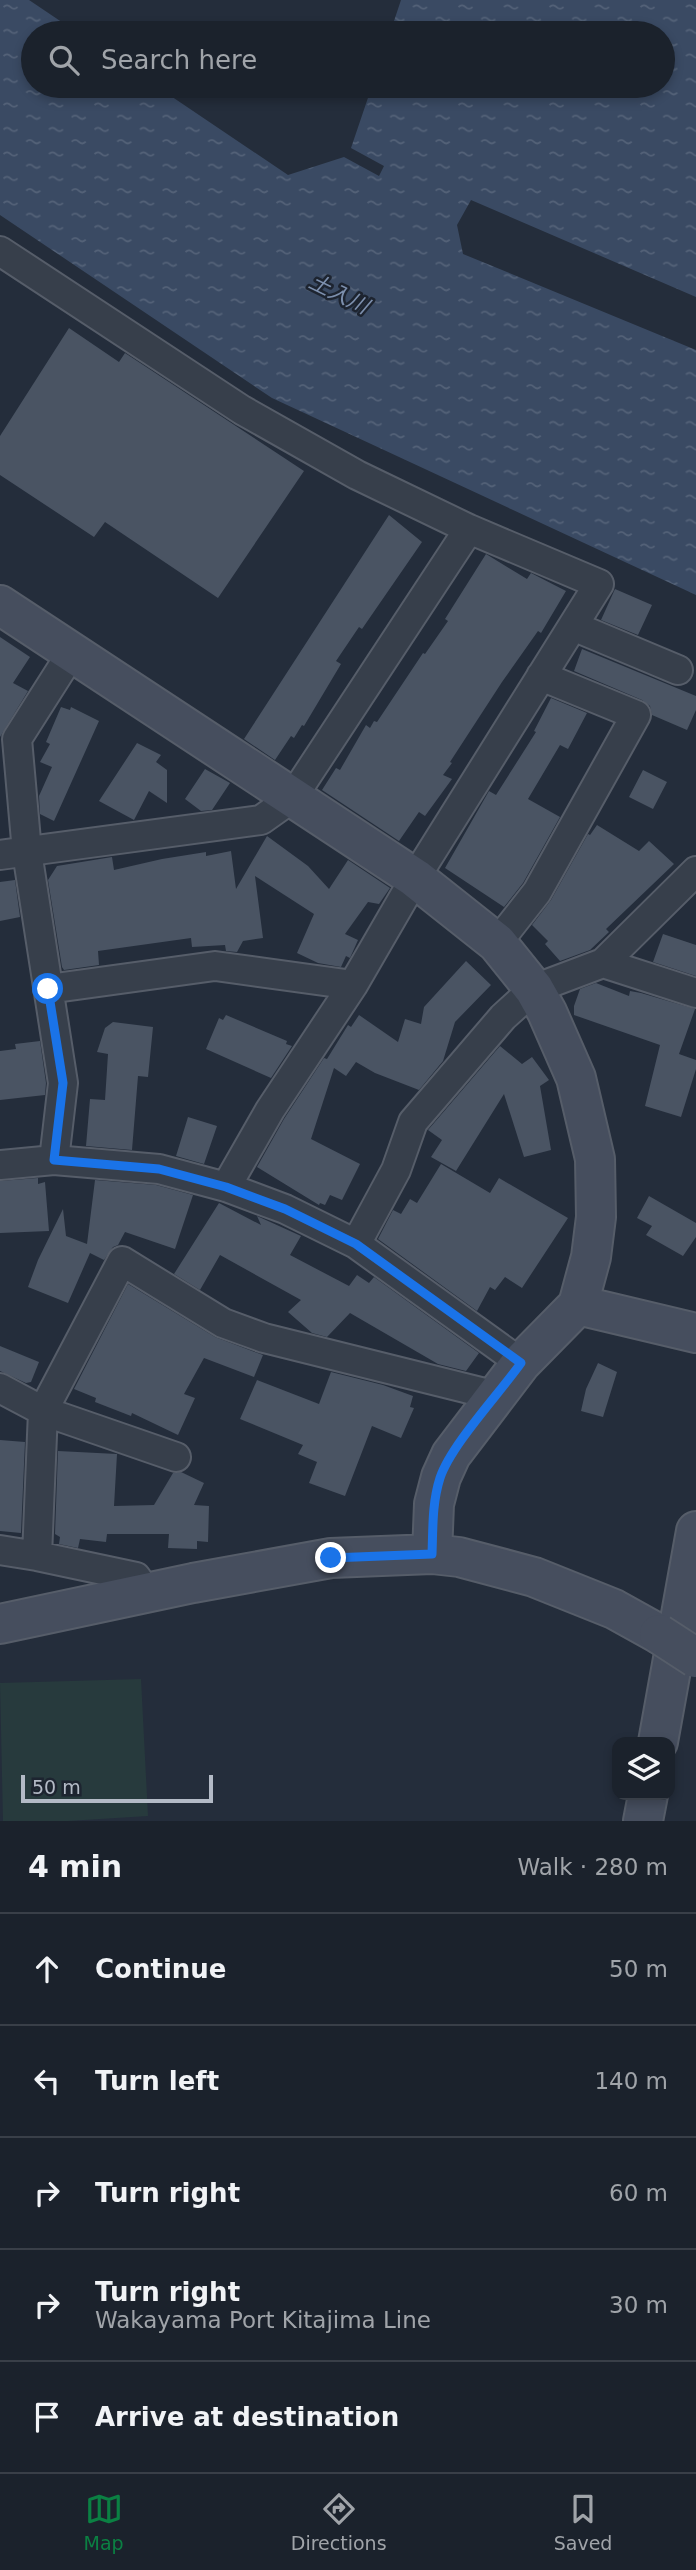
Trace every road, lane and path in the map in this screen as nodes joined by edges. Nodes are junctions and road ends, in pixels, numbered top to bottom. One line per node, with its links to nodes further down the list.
1 (0, 251): 2 (street)
2 (469, 529): 4 (street); 8 (street)
3 (0, 606): 5 (street)
4 (573, 626): 6 (street); 7 (street)
5 (71, 654): 8 (street); 9 (street)
6 (678, 670)
7 (541, 676): 11 (street); 12 (street)
8 (292, 798): 9 (street); 11 (street)
9 (14, 853): 15 (street)
10 (696, 871): 13 (street)
11 (415, 878): 12 (street); 14 (street)
12 (497, 943): 16 (street)
13 (603, 963): 16 (street); 17 (street)
14 (353, 985): 15 (street); 20 (street)
15 (48, 989): 18 (street)
16 (534, 989): 21 (street); 22 (street)
17 (696, 993)
18 (54, 1160): 19 (street); 20 (street)
19 (0, 1165)
20 (226, 1187): 21 (street)
21 (356, 1244): 24 (street)
22 (578, 1305): 23 (street); 24 (street)
23 (696, 1333)
24 (521, 1363): 26 (street)
25 (0, 1388): 27 (street)
26 (497, 1396): 27 (street); 31 (street)
27 (43, 1411): 28 (street); 32 (street)
28 (176, 1457)
29 (696, 1531): 36 (street)
30 (0, 1550): 32 (street)
31 (432, 1554): 33 (street); 35 (street, bridge)
32 (37, 1556): 33 (street)
33 (147, 1593): 34 (street)
34 (0, 1624)
35 (696, 1658)
36 (659, 1737)
37 (647, 1800): 38 (street)
38 (643, 1821)

